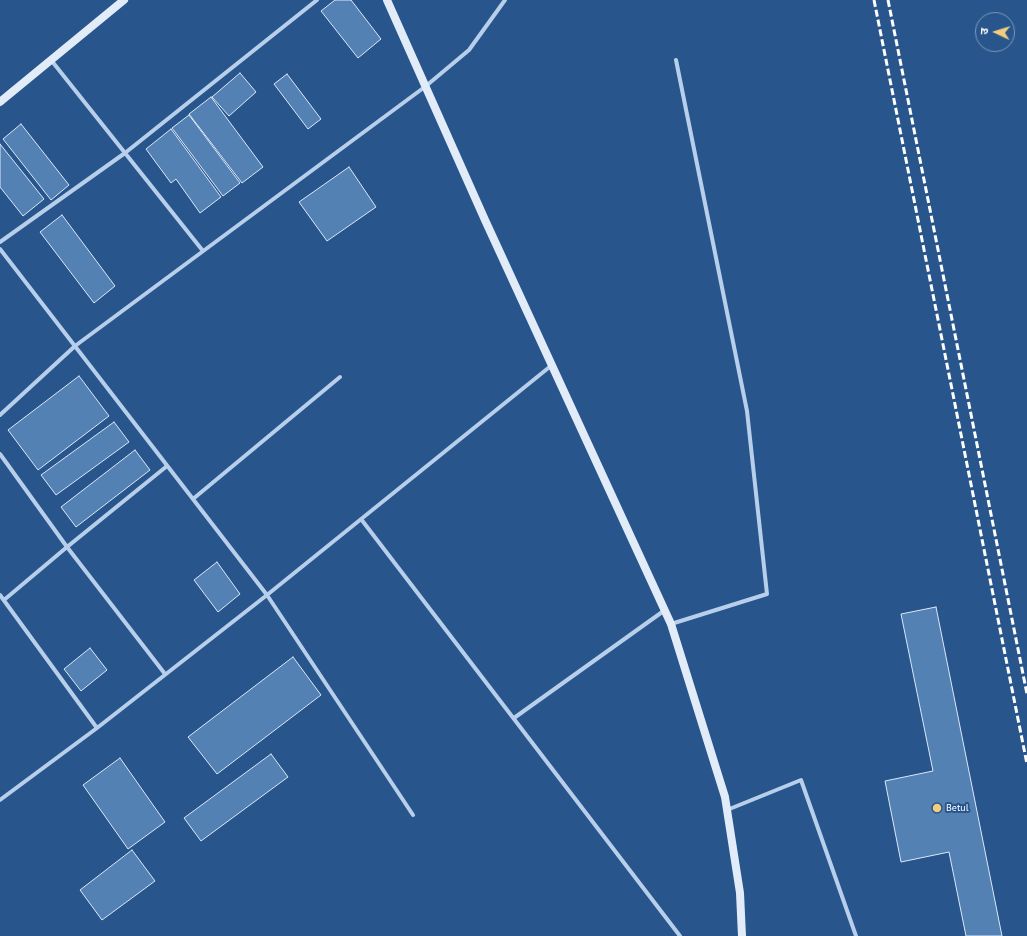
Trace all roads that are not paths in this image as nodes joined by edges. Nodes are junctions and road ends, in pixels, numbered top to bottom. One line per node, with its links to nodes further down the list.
1 (124, 0): 5 (main road)
2 (317, 0): 9 (street)
3 (387, 0): 7 (main road)
4 (505, 0): 7 (street)
5 (51, 60): 8 (main road); 9 (street)
6 (676, 60): 26 (street)
7 (426, 86): 12 (street); 14 (main road)
8 (0, 102)
9 (125, 153): 10 (street); 12 (street)
10 (0, 242)
11 (0, 249): 13 (street)
12 (203, 251): 13 (street)
13 (75, 346): 16 (street); 18 (street)
14 (553, 364): 20 (street); 25 (main road)
15 (340, 376): 19 (street)
16 (0, 415)
17 (0, 454): 21 (street)
18 (167, 466): 19 (street); 21 (street)
19 (193, 499): 23 (street)
20 (362, 519): 23 (street); 28 (street)
21 (67, 547): 24 (street); 27 (street)
22 (0, 595): 24 (street)
23 (267, 595): 27 (street); 32 (street)
24 (4, 600): 29 (street)
25 (665, 610): 26 (main road); 28 (street)
26 (671, 624): 31 (main road)
27 (165, 674): 29 (street)
28 (514, 718): 33 (street)
29 (97, 728): 30 (street)
30 (0, 800)
31 (727, 810): 34 (main road); 35 (street)
32 (413, 815)
33 (680, 936)
34 (742, 936)
35 (856, 936)

